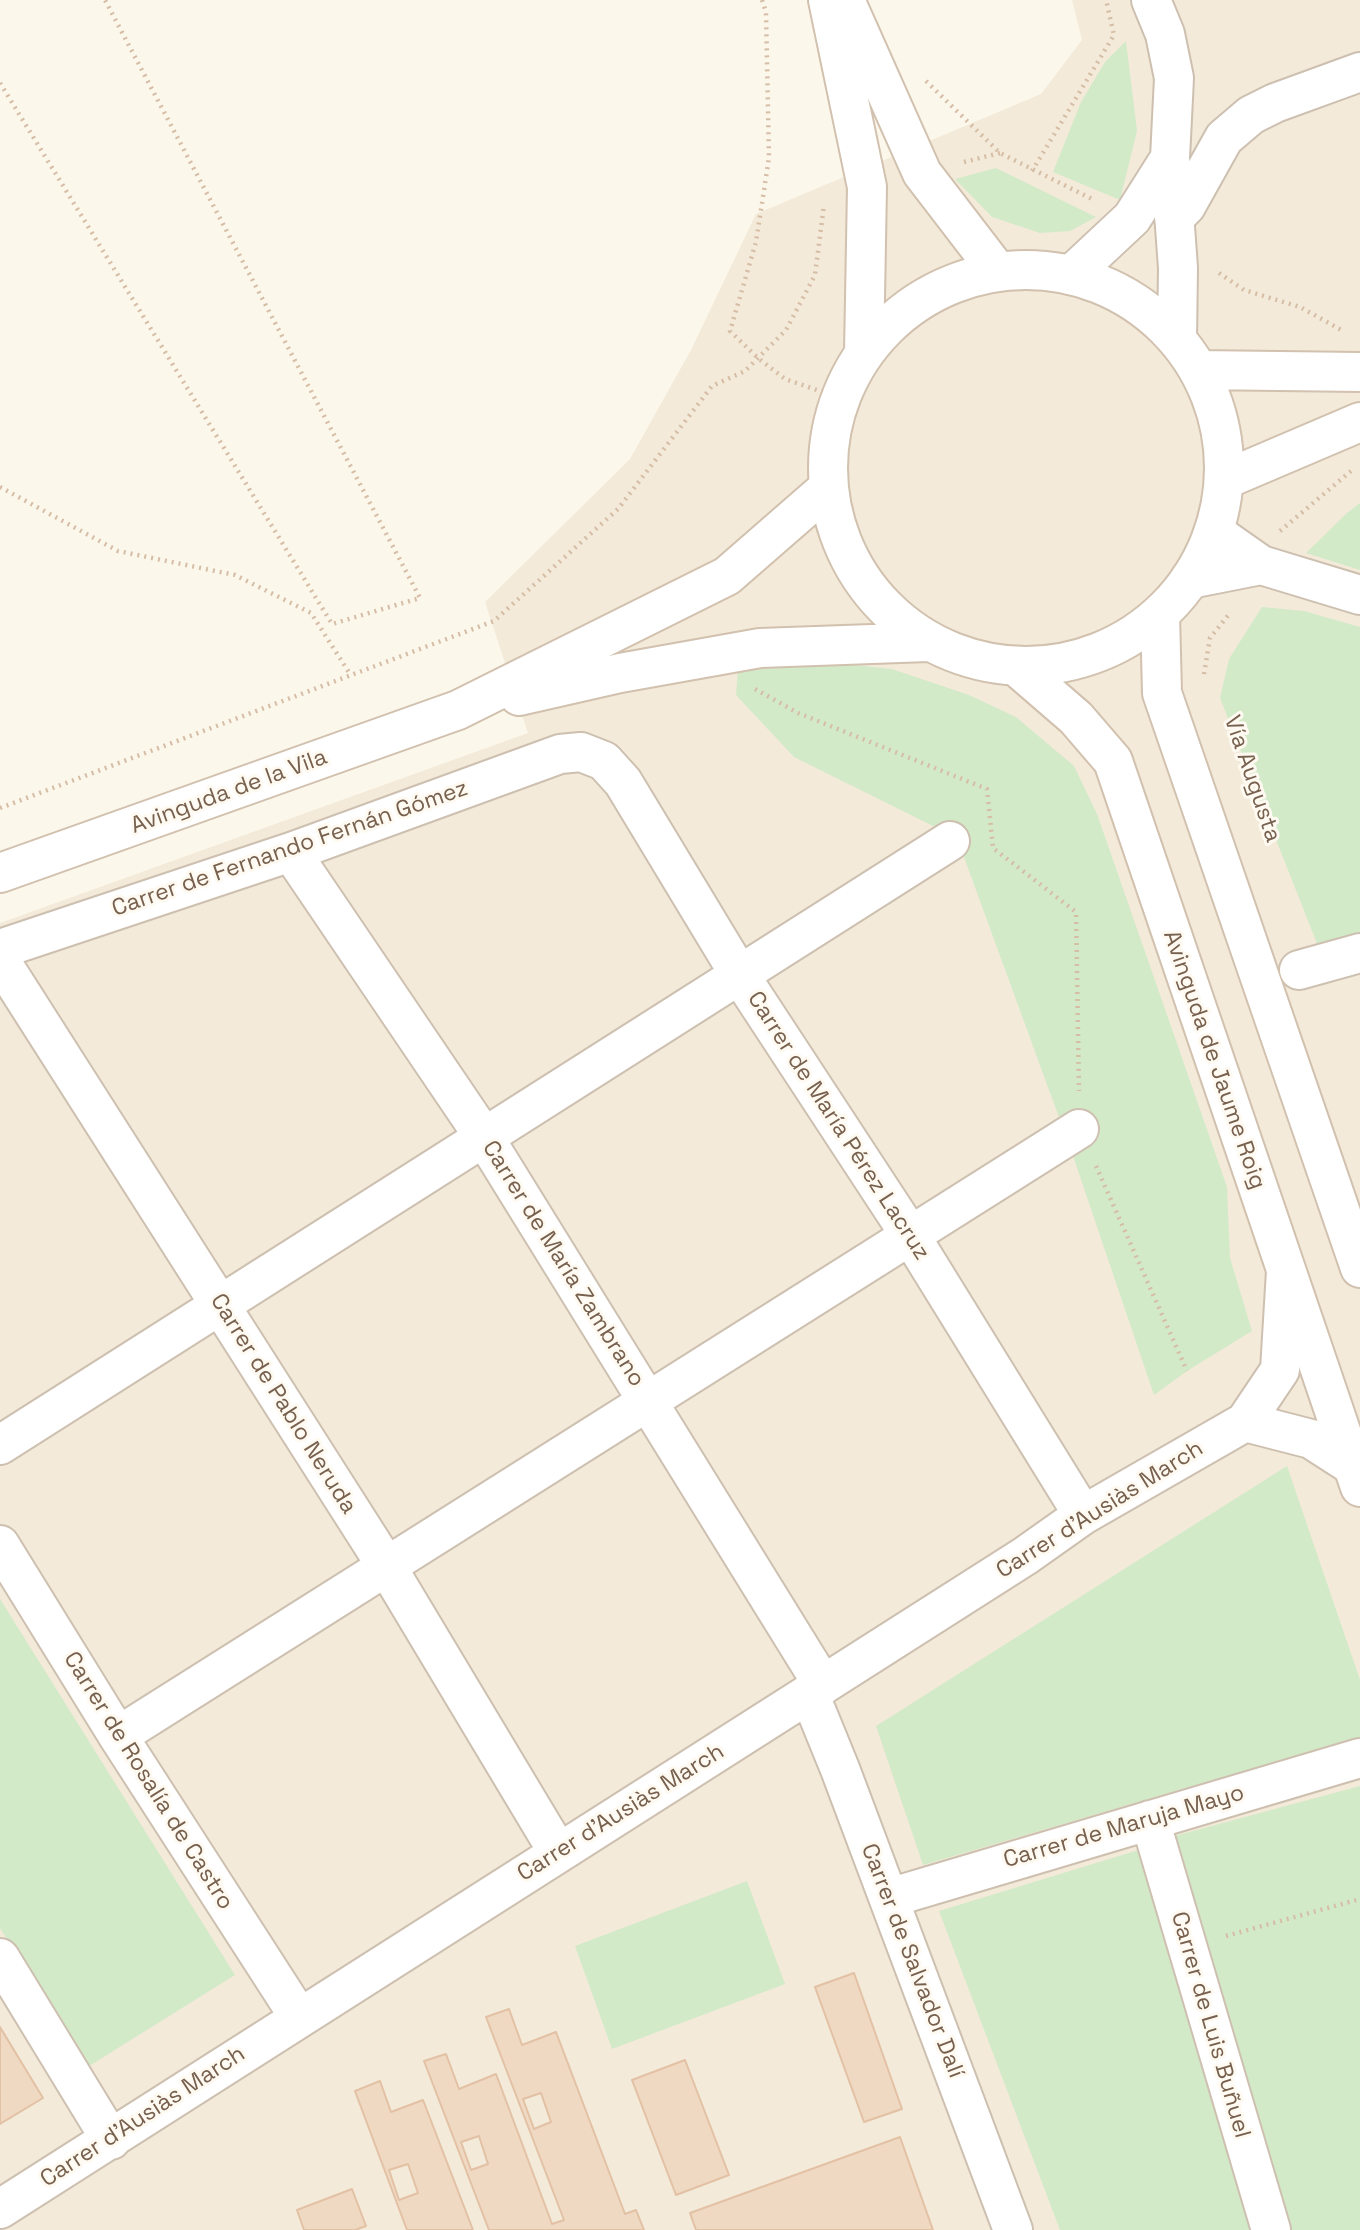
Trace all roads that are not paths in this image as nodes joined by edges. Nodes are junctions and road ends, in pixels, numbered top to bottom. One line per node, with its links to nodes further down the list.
1 (828, 0): 9 (street)
2 (845, 0): 7 (street)
3 (1151, 0): 5 (street)
4 (1360, 72): 6 (street)
5 (1170, 158): 6 (street); 8 (street)
6 (1174, 218): 10 (street)
7 (998, 272): 8 (street); 9 (street)
8 (1071, 275): 10 (street)
9 (864, 352): 14 (street)
10 (1188, 355): 11 (street); 13 (street)
11 (1360, 372)
12 (1360, 422): 13 (street)
13 (1224, 480): 15 (street)
14 (828, 488): 20 (street); 22 (street, Avinguda de la Vila)
15 (1214, 532): 16 (street); 17 (street)
16 (1261, 565): 17 (street); 18 (street)
17 (1190, 579): 19 (street)
18 (1360, 595)
19 (1160, 614): 21 (street); 35 (street)
20 (928, 642): 21 (street); 22 (street, Avinguda de la Vila)
21 (1017, 667): 36 (street, Avinguda de Jaume Roig)
22 (458, 710): 26 (street, Avinguda de la Vila)
23 (581, 752): 25 (street, Carrer de Fernando Fernán Gómez); 31 (street, Carrer de María Pérez Lacruz)
24 (950, 841): 31 (street)
25 (291, 852): 27 (street, Carrer de Fernando Fernán Gómez); 33 (street, Carrer de María Zambrano)
26 (0, 873)
27 (0, 949)
28 (1360, 953): 30 (street)
29 (0, 960): 37 (street, Carrer de Pablo Neruda)
30 (1298, 970)
31 (739, 974): 33 (street); 34 (street, Carrer de María Pérez Lacruz)
32 (1080, 1129): 34 (street)
33 (484, 1137): 37 (street); 38 (street, Carrer de María Zambrano)
34 (910, 1236): 38 (street); 42 (street, Carrer de María Pérez Lacruz)
35 (1360, 1268)
36 (1286, 1271): 39 (street, Carrer d'Ausiàs March); 41 (street, Avinguda de Jaume Roig)
37 (221, 1305): 40 (street); 44 (street, Carrer de Pablo Neruda)
38 (649, 1401): 44 (street); 45 (street, Carrer de María Zambrano)
39 (1245, 1422): 41 (street); 42 (street, Carrer d'Ausiàs March)
40 (0, 1446)
41 (1356, 1476)
42 (1083, 1515): 45 (street, Carrer d'Ausiàs March)
43 (0, 1545): 46 (street, Carrer de Rosalía de Castro)
44 (387, 1567): 46 (street); 49 (street, Carrer de Pablo Neruda)
45 (816, 1689): 49 (street, Carrer d'Ausiàs March); 50 (street, Carrer de Salvador Dalí)
46 (118, 1737): 52 (street, Carrer de Rosalía de Castro)
47 (1360, 1758): 48 (street, Carrer de Maruja Mayo)
48 (1150, 1820): 50 (street, Carrer de Maruja Mayo); 56 (street, Carrer de Luis Buñuel)
49 (558, 1852): 52 (street, Carrer d'Ausiàs March)
50 (889, 1898): 55 (street, Carrer de Salvador Dalí)
51 (0, 1958): 53 (street)
52 (299, 2017): 53 (street, Carrer d'Ausiàs March)
53 (111, 2140): 54 (street, Carrer d'Ausiàs March)
54 (0, 2209)
55 (1013, 2230)
56 (1271, 2230)

